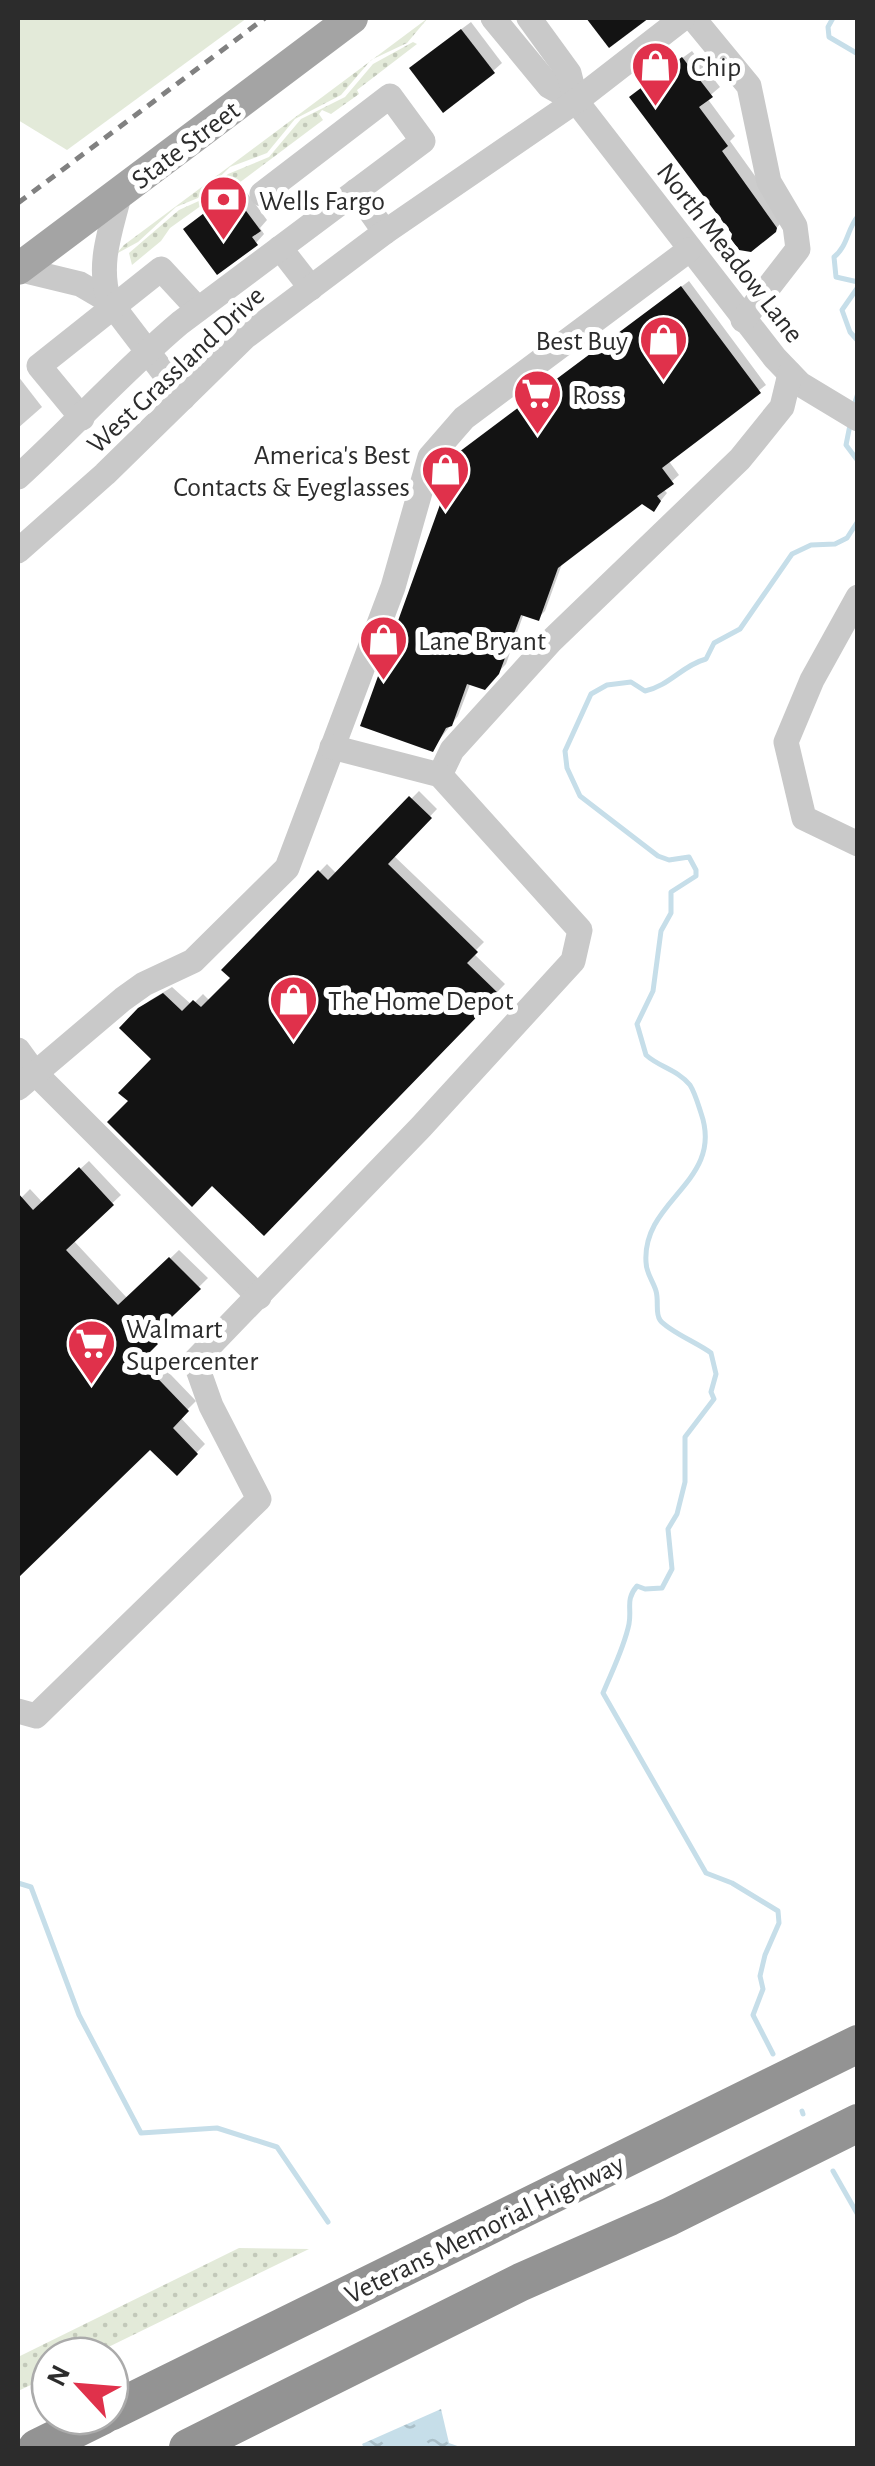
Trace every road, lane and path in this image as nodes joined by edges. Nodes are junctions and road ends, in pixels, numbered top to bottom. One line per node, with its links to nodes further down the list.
1 (352, 18): 7 (main road, State Street)
2 (493, 18): 6 (street, North Meadow Lane)
3 (528, 18): 6 (street, North Meadow Lane)
4 (682, 18): 6 (street, West Grassland Drive)
5 (693, 18): 17 (street)
6 (576, 101): 10 (street, West Grassland Drive); 12 (street, North Meadow Lane)
7 (120, 192): 13 (main road, State Street); 15 (street)
8 (356, 192): 9 (street); 10 (street); 11 (street)
9 (262, 194)
10 (385, 232): 14 (street, West Grassland Drive)
11 (280, 248): 14 (street); 16 (street)
12 (689, 250): 17 (street, North Meadow Lane); 26 (street)
13 (18, 269): 15 (street)
14 (311, 288): 20 (street, West Grassland Drive)
15 (112, 304): 16 (street); 18 (street); 21 (street)
16 (198, 309): 18 (street)
17 (743, 320): 19 (street, North Meadow Lane)
18 (146, 352): 20 (street); 21 (street)
19 (795, 379): 22 (street, North Meadow Lane); 27 (street)
20 (183, 398): 24 (street, West Grassland Drive)
21 (82, 418): 23 (street)
22 (858, 419)
23 (18, 477)
24 (18, 552)
25 (858, 597): 28 (street)
26 (332, 746): 27 (street); 30 (street)
27 (440, 775): 31 (street)
28 (858, 844)
29 (18, 1050): 30 (street)
30 (26, 1080): 31 (street)
31 (258, 1298): 32 (street)
32 (18, 1710)
33 (858, 2044): 35 (highway, Veterans Memorial Highway)
34 (858, 2123): 38 (highway)
35 (130, 2402)
36 (61, 2436): 37 (highway)
37 (37, 2448)
38 (188, 2448)

